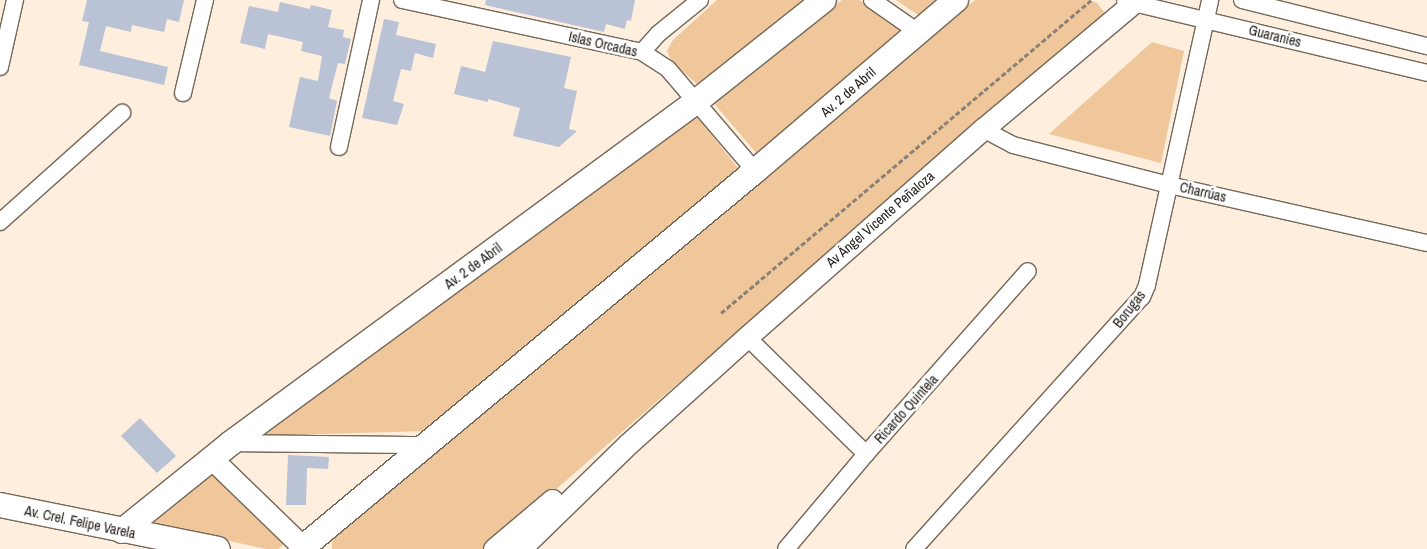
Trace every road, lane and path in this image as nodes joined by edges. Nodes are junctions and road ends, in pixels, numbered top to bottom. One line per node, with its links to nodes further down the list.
1 (16, 0): 17 (street)
2 (205, 0): 19 (street)
3 (371, 0): 23 (street)
4 (402, 0): 16 (street, Islas Orcadas)
5 (700, 0): 16 (street)
6 (824, 0): 20 (main road, Av. 2 de Abril)
7 (872, 0): 14 (street)
8 (956, 0): 14 (main road, Av. 2 de Abril)
9 (1091, 0): 29 (path)
10 (1210, 0): 13 (street, Borugas)
11 (1242, 0): 15 (street, Guaraníes)
12 (1131, 1): 13 (street, Guaraníes); 22 (street, Av Ángel Vicente Peñaloza)
13 (1206, 19): 18 (street, Guaraníes); 25 (street, Borugas)
14 (918, 32): 24 (main road, Av. 2 de Abril)
15 (1427, 46)
16 (642, 52): 20 (street, Islas Orcadas)
17 (0, 66)
18 (1427, 73)
19 (183, 93)
20 (697, 101): 24 (street, Islas Orcadas); 31 (main road, Av. 2 de Abril)
21 (122, 113): 26 (street)
22 (983, 129): 25 (street, Charrúas); 30 (street, Av Ángel Vicente Peñaloza)
23 (339, 147)
24 (755, 171): 32 (main road, Av. 2 de Abril)
25 (1168, 184): 27 (street, Charrúas); 45 (street, Borugas)
26 (0, 222)
27 (1427, 243)
28 (1028, 271): 34 (street, Ricardo Quintela)
29 (721, 313)
30 (747, 337): 33 (street, Av Ángel Vicente Peñaloza); 34 (street)
31 (231, 444): 32 (street); 35 (main road, Av. 2 de Abril)
32 (427, 444): 39 (main road, Av. 2 de Abril)
33 (628, 444): 36 (street); 43 (street)
34 (866, 454): 44 (street, Ricardo Quintela)
35 (212, 459): 38 (main road, Av. 2 de Abril); 39 (street)
36 (610, 462): 41 (street); 42 (street)
37 (0, 505): 38 (main road, Av. Crel. Felipe Varela)
38 (122, 531): 40 (main road, Av. Crel. Felipe Varela)
39 (303, 548)
40 (218, 549)
41 (494, 549)
42 (520, 549)
43 (537, 549)
44 (786, 549)
45 (914, 549)

